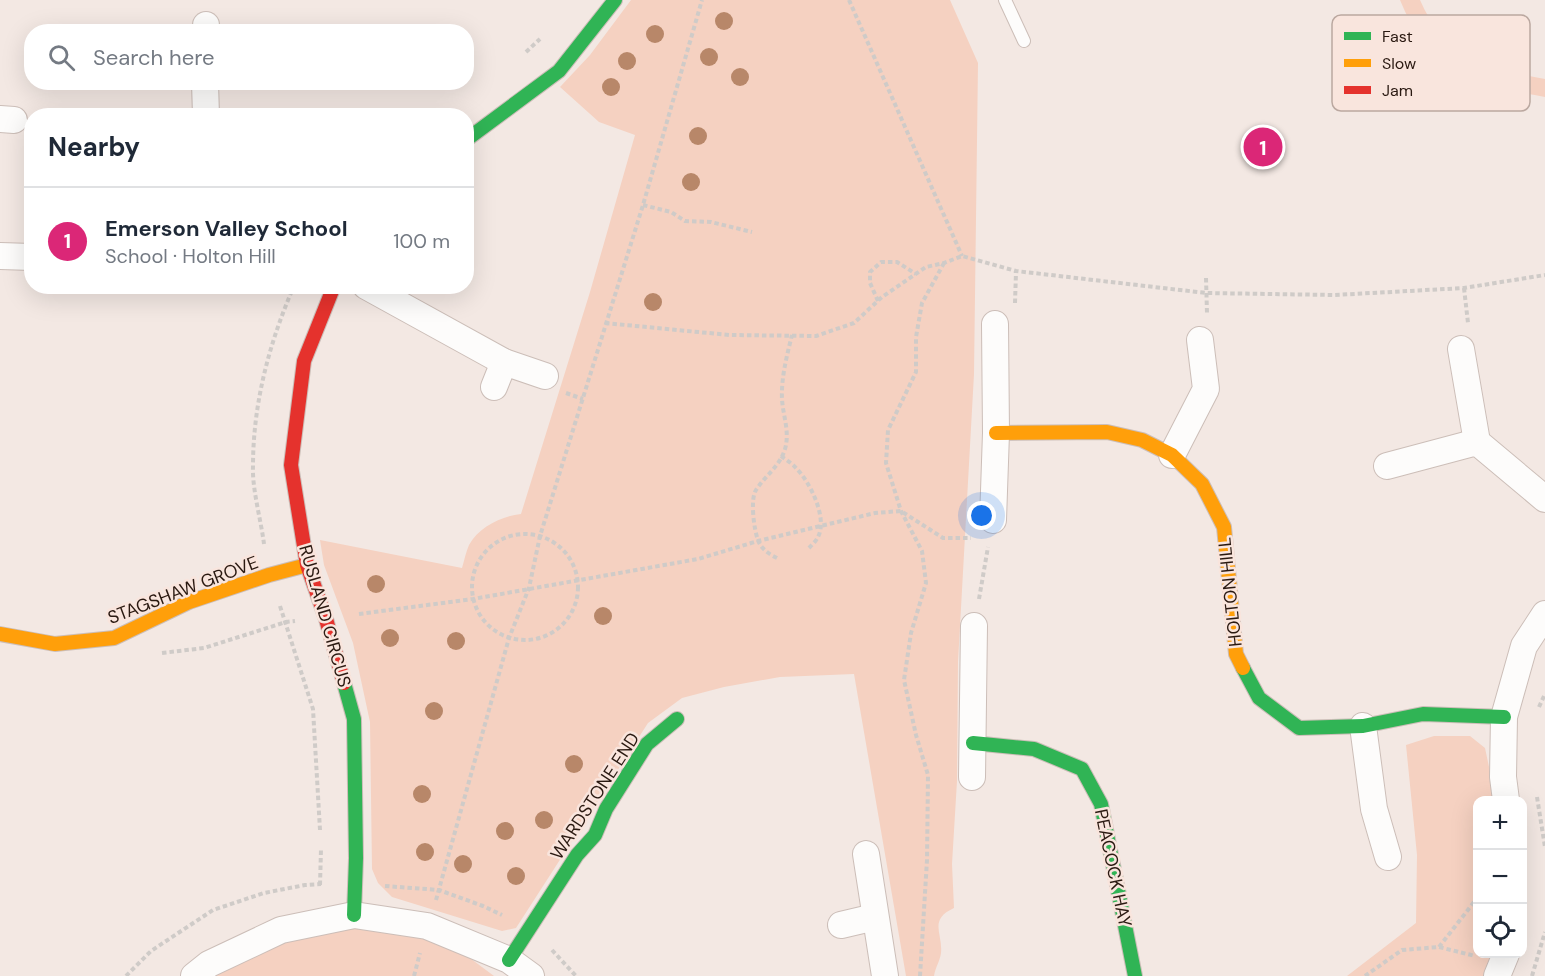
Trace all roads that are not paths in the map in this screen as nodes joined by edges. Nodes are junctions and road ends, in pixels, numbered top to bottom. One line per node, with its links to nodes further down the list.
1 (615, 0): 6 (street)
2 (1005, 0): 3 (lane)
3 (1024, 41)
4 (205, 90): 5 (street)
5 (206, 108)
6 (474, 134)
7 (0, 256): 8 (street)
8 (24, 257)
9 (331, 294): 23 (street, RUSLAND CIRCUS)
10 (381, 294): 14 (street)
11 (995, 324): 17 (street)
12 (1200, 340): 19 (street)
13 (1461, 349): 18 (street)
14 (504, 362): 15 (street); 16 (street)
15 (545, 376)
16 (494, 387)
17 (996, 433): 19 (street, HOLTON HILL); 22 (street)
18 (1477, 442): 20 (street); 21 (street)
19 (1172, 455): 29 (street, HOLTON HILL)
20 (1387, 466)
21 (1545, 498)
22 (992, 529)
23 (307, 565): 26 (street, STAGSHAW GROVE); 35 (street, RUSLAND CIRCUS)
24 (1545, 614): 27 (street)
25 (974, 627): 30 (street)
26 (0, 634)
27 (1504, 717): 29 (street, HOLTON HILL); 32 (street)
28 (677, 719): 38 (street, WARDSTONE END)
29 (1364, 726): 34 (street)
30 (973, 743): 31 (street); 42 (street, PEACOCK HAY)
31 (972, 777)
32 (1505, 796)
33 (866, 854): 36 (street)
34 (1388, 856)
35 (354, 915): 38 (street); 39 (street)
36 (875, 917): 37 (street); 41 (street)
37 (841, 925)
38 (509, 960): 40 (street)
39 (194, 976)
40 (531, 976)
41 (885, 976)
42 (1135, 976)

